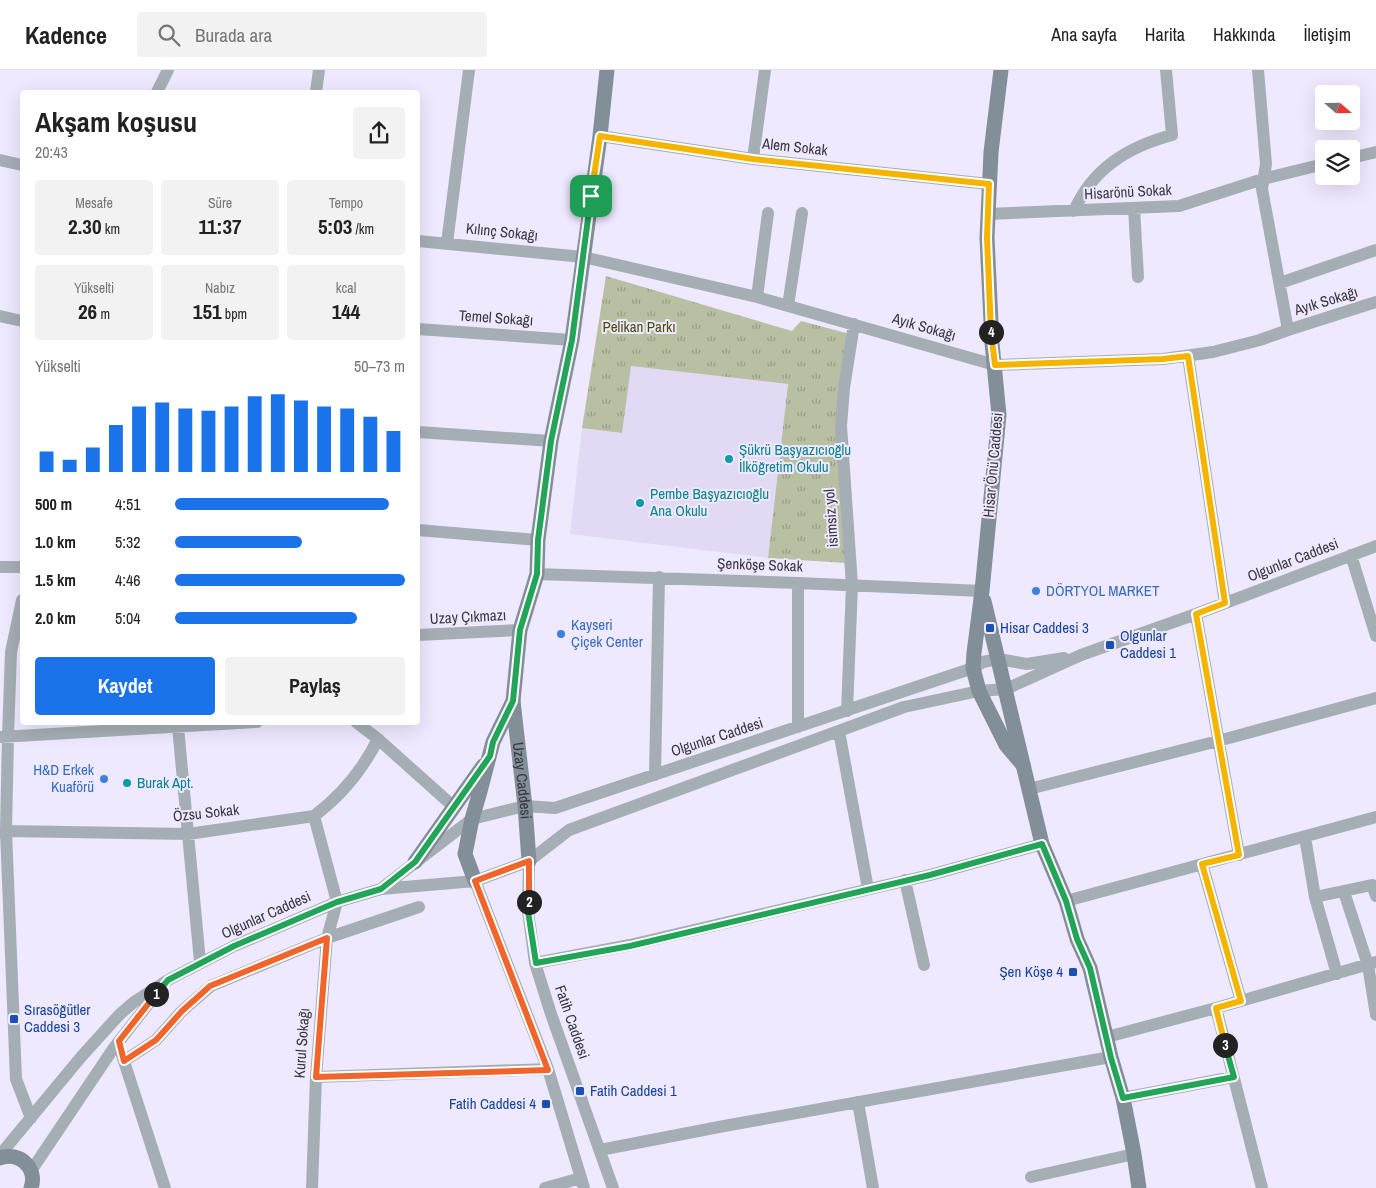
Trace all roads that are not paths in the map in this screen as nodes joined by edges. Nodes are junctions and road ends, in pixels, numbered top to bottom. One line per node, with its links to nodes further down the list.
1 (160, 70): 10 (street)
2 (168, 70): 11 (street)
3 (318, 70): 12 (street)
4 (469, 70): 28 (street)
5 (607, 70): 13 (main road, Uzay Caddesi)
6 (765, 70): 16 (street)
7 (1001, 70): 21 (main road, Hisar Önü Caddesi)
8 (1166, 70): 23 (street)
9 (1258, 70): 20 (street)
10 (152, 90)
11 (158, 90)
12 (316, 90)
13 (600, 136): 16 (street, Alem Sokak); 30 (main road, Uzay Caddesi)
14 (1376, 152): 15 (street)
15 (1360, 156)
16 (753, 159): 21 (street, Alem Sokak)
17 (0, 160): 18 (street)
18 (20, 165)
19 (1315, 166): 20 (street, Hisarönü Sokak)
20 (1263, 179): 22 (street, Hisarönü Sokak); 32 (street)
21 (989, 184): 26 (main road, Hisar Önü Caddesi)
22 (1134, 208): 23 (street, Hisarönü Sokak); 31 (street)
23 (1074, 211): 26 (street, Hisarönü Sokak)
24 (768, 213): 33 (street)
25 (802, 213): 35 (street)
26 (988, 214): 43 (main road, Hisar Önü Caddesi)
27 (420, 240): 28 (street, Kılınç Sokağı)
28 (447, 243): 30 (street, Kılınç Sokağı)
29 (1376, 250): 32 (street)
30 (583, 257): 33 (street, Ayık Sokağı); 41 (main road, Uzay Caddesi)
31 (1138, 277)
32 (1280, 284): 40 (street)
33 (757, 297): 35 (street, Ayık Sokağı)
34 (1376, 302): 40 (street, Ayık Sokağı)
35 (788, 306): 38 (street, Ayık Sokağı)
36 (0, 316): 37 (street)
37 (20, 321)
38 (854, 324): 43 (street, Ayık Sokağı); 55 (street, isimsiz yol)
39 (420, 329): 41 (street, Temel Sokağı)
40 (1288, 330): 42 (street, Ayık Sokağı)
41 (572, 340): 45 (main road, Uzay Caddesi)
42 (1188, 356): 43 (street, Ayık Sokağı); 57 (street)
43 (995, 365): 56 (main road, Hisar Önü Caddesi)
44 (420, 432): 45 (street)
45 (551, 441): 47 (main road, Uzay Caddesi)
46 (420, 530): 47 (street)
47 (538, 540): 52 (main road, Uzay Caddesi)
48 (1376, 546): 49 (street, Olgunlar Caddesi)
49 (1351, 555): 57 (street, Olgunlar Caddesi); 62 (street)
50 (0, 567): 51 (street)
51 (20, 567)
52 (537, 574): 53 (street, Şenköşe Sokak); 60 (main road, Uzay Caddesi)
53 (658, 577): 54 (street, Şenköşe Sokak); 81 (street)
54 (798, 583): 55 (street, Şenköşe Sokak); 74 (street)
55 (852, 585): 56 (street, Şenköşe Sokak); 70 (street, isimsiz yol)
56 (982, 591): 64 (main road, Hisar Önü Caddesi); 65 (main road, Hisar Önü Caddesi)
57 (1225, 603): 59 (street, Olgunlar Caddesi)
58 (20, 609): 76 (street)
59 (1196, 614): 63 (street, Olgunlar Caddesi); 78 (street)
60 (520, 630): 61 (street, Uzay Çıkmazı); 69 (main road, Uzay Caddesi)
61 (420, 635)
62 (1376, 636)
63 (1081, 655): 64 (street, Olgunlar Caddesi); 66 (street, Olgunlar Caddesi)
64 (998, 659): 65 (street, Olgunlar Caddesi); 66 (main road, Hisar Önü Caddesi)
65 (973, 668): 67 (main road, Hisar Önü Caddesi); 70 (street, Olgunlar Caddesi)
66 (1006, 689): 67 (street, Olgunlar Caddesi); 80 (main road, Hisar Önü Caddesi)
67 (979, 691): 75 (street, Olgunlar Caddesi); 80 (main road, Hisar Önü Caddesi)
68 (1376, 698): 78 (street)
69 (513, 701): 79 (main road, Uzay Caddesi); 83 (main road, Uzay Caddesi)
70 (847, 711): 74 (street, Olgunlar Caddesi)
71 (210, 725): 73 (street)
72 (360, 725): 77 (street)
73 (178, 727): 76 (street); 89 (street)
74 (798, 727): 81 (street, Olgunlar Caddesi)
75 (838, 731): 93 (street, Olgunlar Caddesi); 99 (street)
76 (4, 736): 88 (street)
77 (378, 739): 84 (street); 85 (street)
78 (1218, 741): 82 (street); 92 (street)
79 (490, 756): 84 (main road); 87 (main road, Uzay Caddesi)
80 (1023, 765): 82 (main road, Hisar Önü Caddesi)
81 (655, 775): 83 (street, Olgunlar Caddesi)
82 (1029, 789): 91 (main road, Hisar Önü Caddesi)
83 (525, 806): 87 (street, Olgunlar Caddesi); 93 (main road, Uzay Caddesi)
84 (454, 807): 94 (main road)
85 (314, 816): 89 (street, Özsu Sokak); 104 (street)
86 (1376, 817): 90 (street)
87 (472, 819): 94 (street, Olgunlar Caddesi); 97 (main road, Uzay Caddesi)
88 (3, 832): 89 (street, Özsu Sokak); 125 (street)
89 (188, 834): 107 (street)
90 (1305, 837): 92 (street); 102 (street)
91 (1042, 844): 96 (street); 103 (main road, Hisar Önü Caddesi)
92 (1239, 855): 95 (street)
93 (529, 861): 97 (street, Olgunlar Caddesi); 108 (street, Fatih Caddesi)
94 (415, 862): 98 (street, Olgunlar Caddesi)
95 (1202, 864): 103 (street); 113 (street)
96 (905, 880): 99 (street); 110 (street)
97 (475, 881): 98 (street, Olgunlar Caddesi); 120 (street)
98 (381, 889): 104 (street, Olgunlar Caddesi)
99 (868, 889): 108 (street)
100 (1344, 892): 101 (street); 102 (street); 109 (street)
101 (1376, 896)
102 (1315, 897): 111 (street)
103 (1066, 901): 116 (main road, Hisar Önü Caddesi)
104 (337, 902): 106 (street, Kurul Sokağı); 107 (street, Olgunlar Caddesi)
105 (419, 907): 106 (street)
106 (327, 938): 119 (street); 121 (street, Kurul Sokağı)
107 (200, 962): 112 (street, Olgunlar Caddesi)
108 (536, 963): 126 (street, Fatih Caddesi)
109 (1372, 964): 111 (street); 115 (street)
110 (924, 965)
111 (1337, 974): 113 (street)
112 (168, 980): 117 (street); 125 (street, Olgunlar Caddesi)
113 (1241, 1001): 114 (street)
114 (1216, 1008): 116 (street); 122 (street)
115 (1376, 1015)
116 (1107, 1037): 118 (main road, Hisar Önü Caddesi)
117 (119, 1041): 119 (street); 129 (street)
118 (1111, 1058): 123 (main road, Hisar Önü Caddesi); 124 (street)
119 (124, 1061): 133 (street)
120 (548, 1070): 121 (street); 131 (street)
121 (316, 1077): 134 (street, Kurul Sokağı)
122 (1234, 1077): 123 (street); 139 (street)
123 (1123, 1098): 127 (main road, Hisar Önü Caddesi)
124 (858, 1102): 126 (street); 137 (street)
125 (31, 1118): 128 (street, Olgunlar Caddesi)
126 (600, 1150): 136 (street, Fatih Caddesi)
127 (1134, 1154): 130 (street); 138 (main road, Hisar Önü Caddesi)
128 (0, 1157): 129 (main road)
129 (31, 1171): 132 (main road)
130 (1030, 1177)
131 (582, 1183): 135 (street)
132 (31, 1188)
133 (165, 1188)
134 (312, 1188)
135 (545, 1188)
136 (613, 1188)
137 (872, 1188)
138 (1139, 1188)
139 (1262, 1188)

